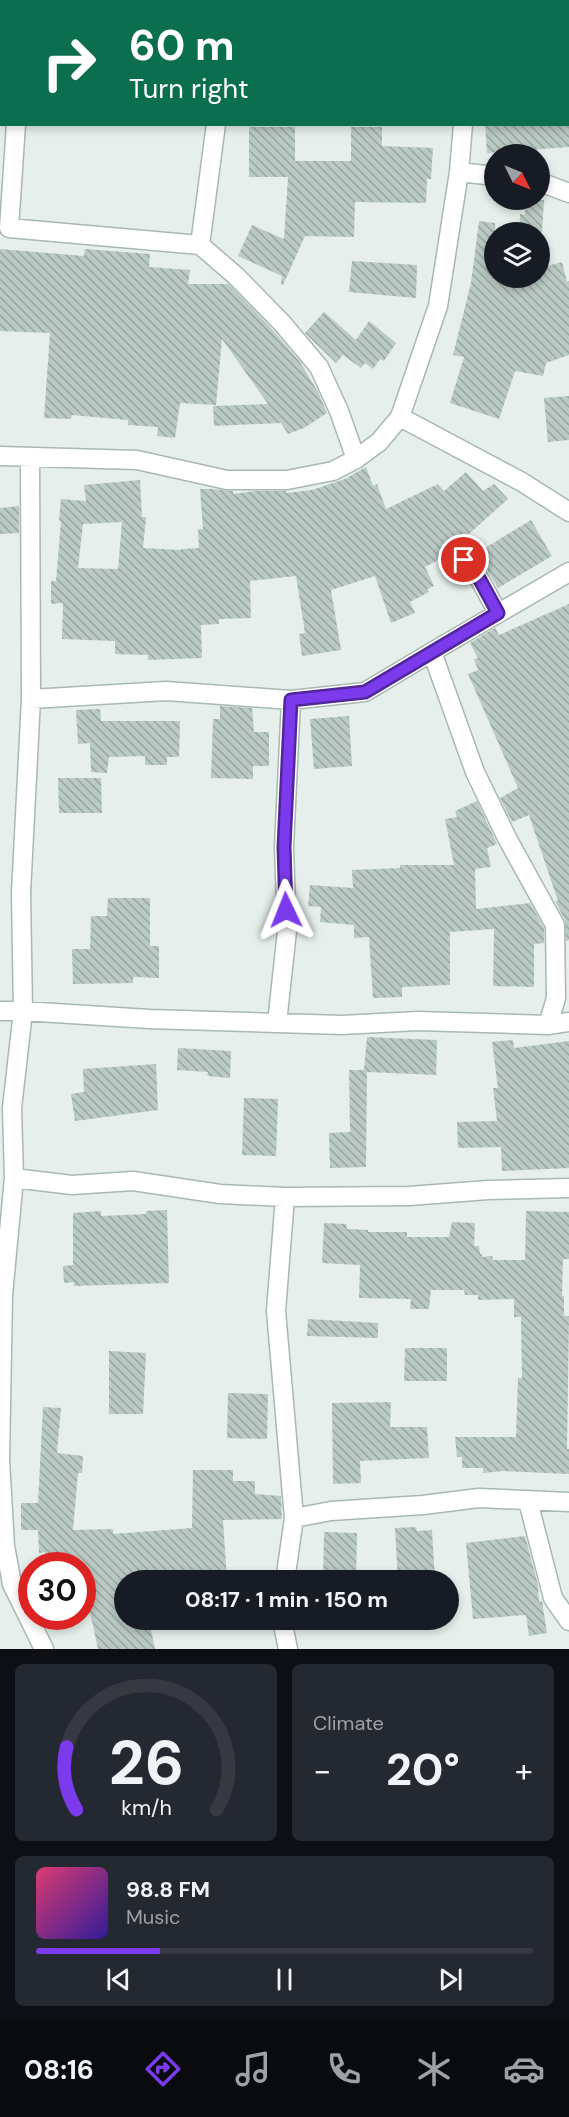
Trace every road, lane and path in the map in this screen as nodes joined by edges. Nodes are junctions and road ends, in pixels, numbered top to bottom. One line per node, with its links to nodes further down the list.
1 (16, 126): 8 (street)
2 (216, 126): 9 (street)
3 (463, 126): 4 (street)
4 (459, 172): 5 (street); 10 (street)
5 (484, 175)
6 (550, 186): 7 (street)
7 (569, 193)
8 (5, 227): 9 (street)
9 (200, 245): 13 (street)
10 (400, 417): 13 (street); 14 (street)
11 (0, 456): 12 (street)
12 (30, 457): 13 (street); 19 (street)
13 (356, 459)
14 (569, 512)
15 (464, 560): 17 (street)
16 (569, 572): 17 (street)
17 (498, 613): 18 (street)
18 (432, 652): 20 (street); 25 (street)
19 (31, 699): 20 (street); 22 (street)
20 (291, 700): 24 (street)
21 (0, 1011): 22 (street)
22 (23, 1011): 24 (street); 26 (street)
23 (569, 1022): 25 (street)
24 (277, 1023): 25 (street)
25 (548, 1025)
26 (14, 1178): 28 (street); 29 (street)
27 (569, 1188): 28 (street)
28 (285, 1197): 32 (street)
29 (0, 1460): 36 (street)
30 (528, 1500): 31 (street); 32 (street); 34 (street)
31 (569, 1502)
32 (294, 1518): 33 (street)
33 (287, 1570)
34 (569, 1621)
35 (284, 1630): 37 (street)
36 (44, 1649)
37 (288, 1649)

